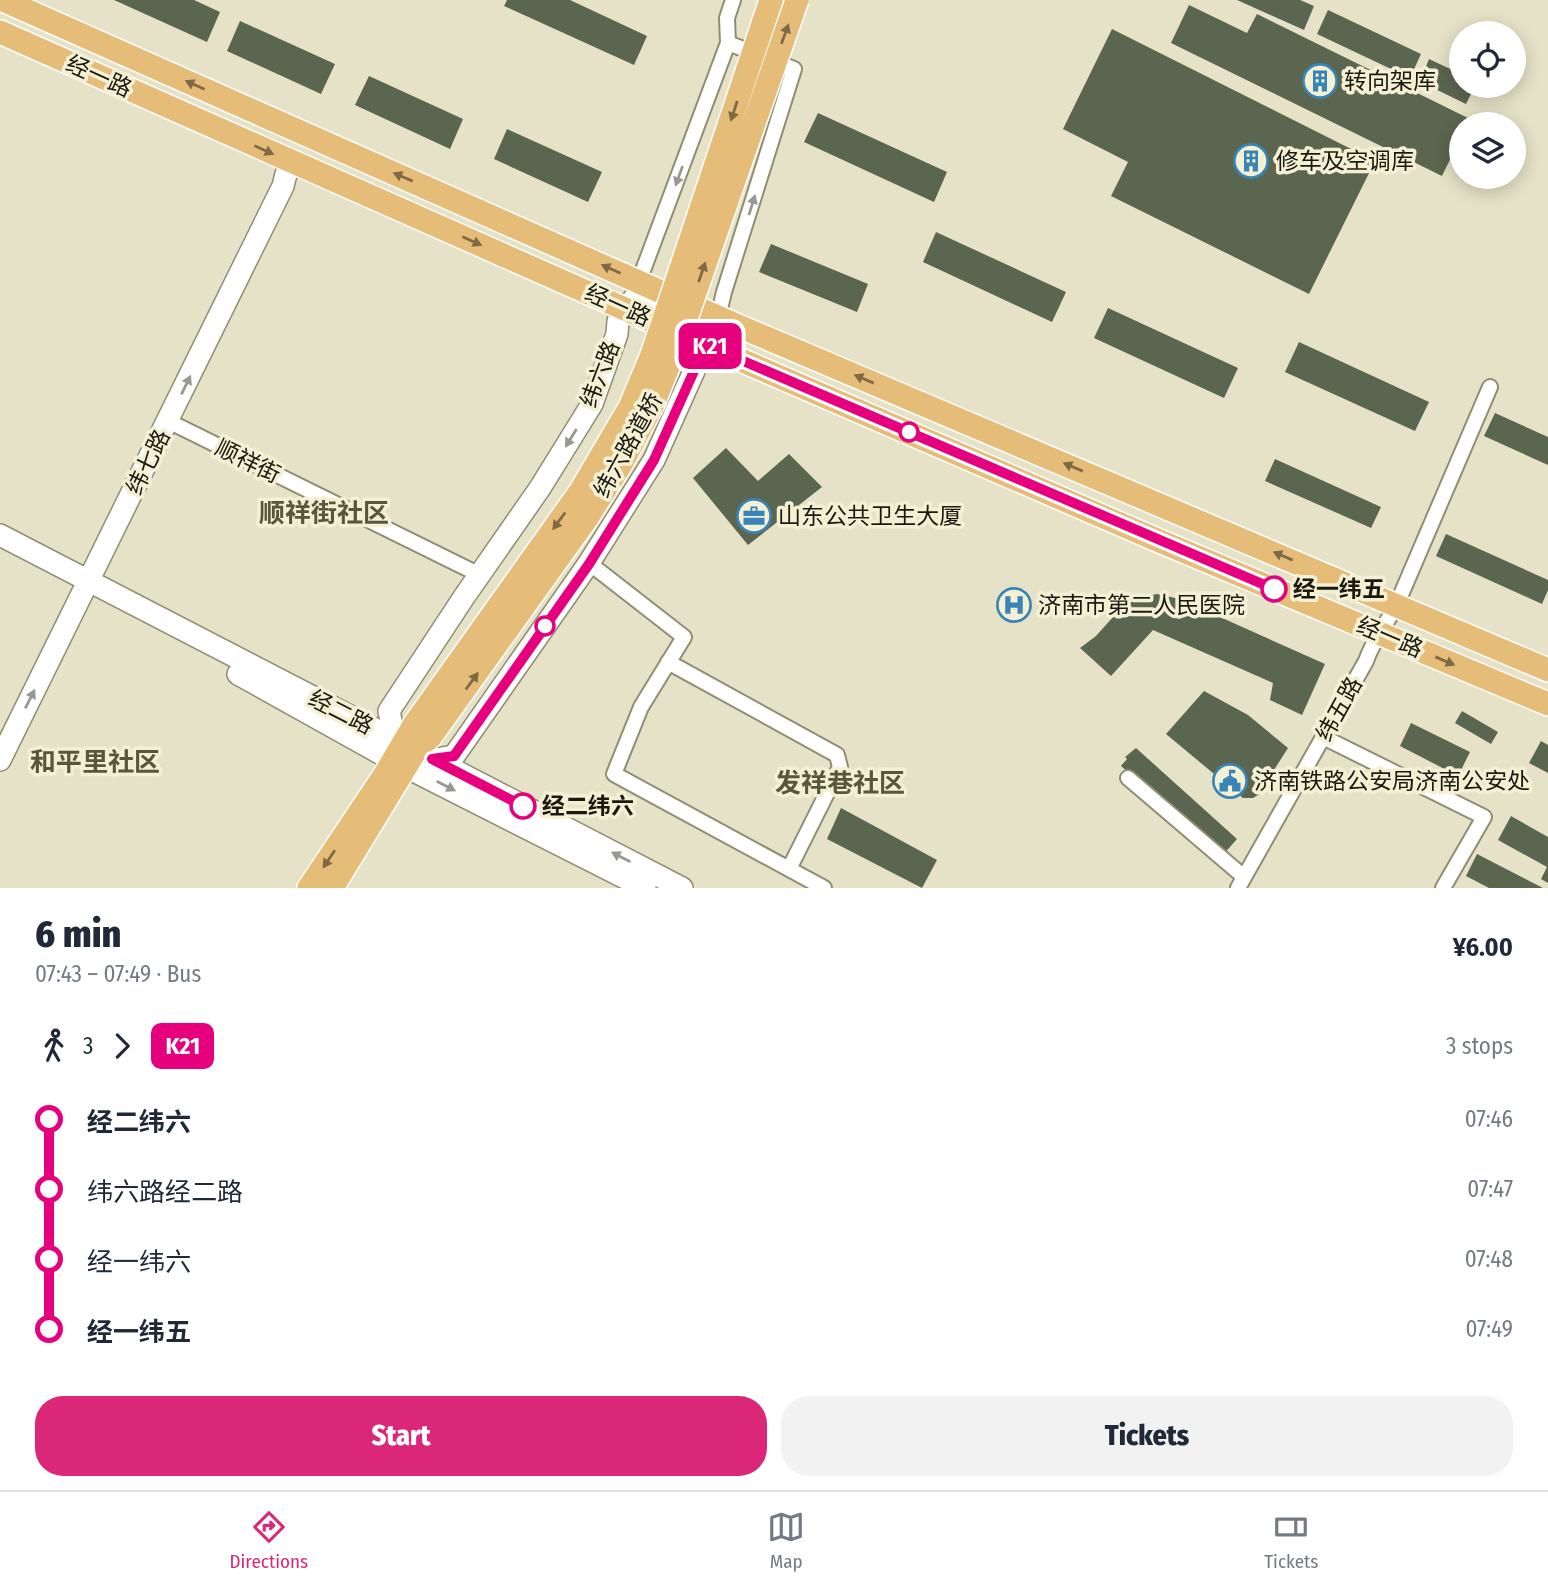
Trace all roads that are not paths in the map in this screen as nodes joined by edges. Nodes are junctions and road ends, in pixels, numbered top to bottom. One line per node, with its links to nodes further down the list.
1 (3, 0): 8 (main road, 经一路, one-way to 1)
2 (733, 0): 6 (street)
3 (771, 0): 25 (main road, 纬六路道桥, one-way to 25, bridge)
4 (797, 0): 25 (main road, 纬六路道桥, one-way to 4, bridge)
5 (0, 32): 7 (main road, 经一路, one-way to 7)
6 (728, 43): 8 (street, one-way to 8); 10 (street, one-way to 6)
7 (295, 164): 9 (main road, 经一路, one-way to 9); 13 (street, 纬七路, one-way to 7)
8 (639, 281): 10 (main road, 经一路)
9 (626, 308): 10 (street); 11 (main road, 经一路); 17 (street, 纬六路, one-way to 17)
10 (718, 317): 11 (street); 19 (main road, 经一路, one-way to 10)
11 (706, 345): 16 (street); 20 (main road, 经一路)
12 (1490, 387): 19 (street, 纬五路)
13 (168, 421): 17 (street, 顺祥街); 18 (street, 纬七路)
14 (0, 535): 18 (street, 经二路)
15 (0, 547): 18 (street, 经二路)
16 (589, 564): 21 (street); 25 (street)
17 (480, 575): 25 (street, 纬六路)
18 (87, 587): 25 (street, 经二路); 26 (street, 纬七路, one-way to 18)
19 (1397, 604): 20 (street, 纬五路); 22 (main road, 经一路)
20 (1381, 633): 23 (main road, 经一路, one-way to 23); 24 (street, 纬五路)
21 (668, 662): 28 (street); 28 (street)
22 (1548, 670)
23 (1548, 704)
24 (1323, 737): 29 (street, 纬五路); 35 (street)
25 (411, 748): 30 (main road, one-way to 30); 31 (main road); 32 (street, 经二路, one-way to 32); 33 (street, 经二路, one-way to 25)
26 (0, 760)
27 (1128, 778): 29 (street)
28 (789, 869): 34 (street)
29 (1241, 883)
30 (309, 888)
31 (332, 888)
32 (645, 888)
33 (682, 888)
34 (824, 888)
35 (1443, 888)

